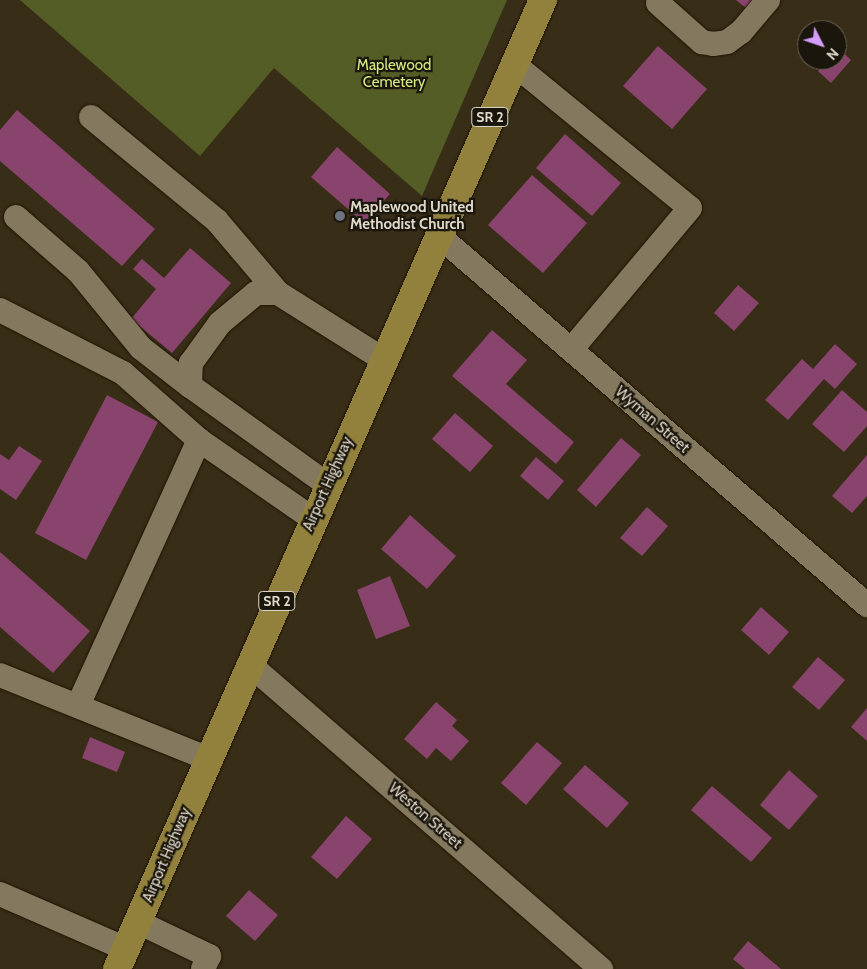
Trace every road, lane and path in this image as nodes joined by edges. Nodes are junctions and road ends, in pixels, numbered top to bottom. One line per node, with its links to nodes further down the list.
1 (543, 0): 4 (main road, Airport Highway / SR 2)
2 (768, 0): 3 (street)
3 (658, 3)
4 (514, 64): 7 (main road, Airport Highway / SR 2); 10 (street)
5 (92, 117): 8 (street)
6 (16, 217): 12 (street)
7 (438, 235): 10 (street, Wyman Street); 11 (main road, Airport Highway / SR 2)
8 (278, 293): 11 (street); 12 (street)
9 (0, 310): 13 (street)
10 (571, 350): 16 (street, Wyman Street)
11 (383, 360): 14 (main road, Airport Highway / SR 2)
12 (190, 386): 14 (street)
13 (200, 440): 15 (street); 19 (street)
14 (328, 485): 15 (main road, Airport Highway / SR 2)
15 (313, 519): 17 (main road, Airport Highway / SR 2)
16 (867, 605)
17 (249, 664): 20 (main road, Airport Highway / SR 2); 25 (street, Weston Street)
18 (0, 675): 19 (street)
19 (78, 706): 20 (street)
20 (209, 758): 22 (main road, Airport Highway / SR 2)
21 (0, 894): 23 (street)
22 (138, 922): 23 (main road, Airport Highway / SR 2); 24 (street)
23 (122, 959)
24 (203, 969)
25 (601, 969)

